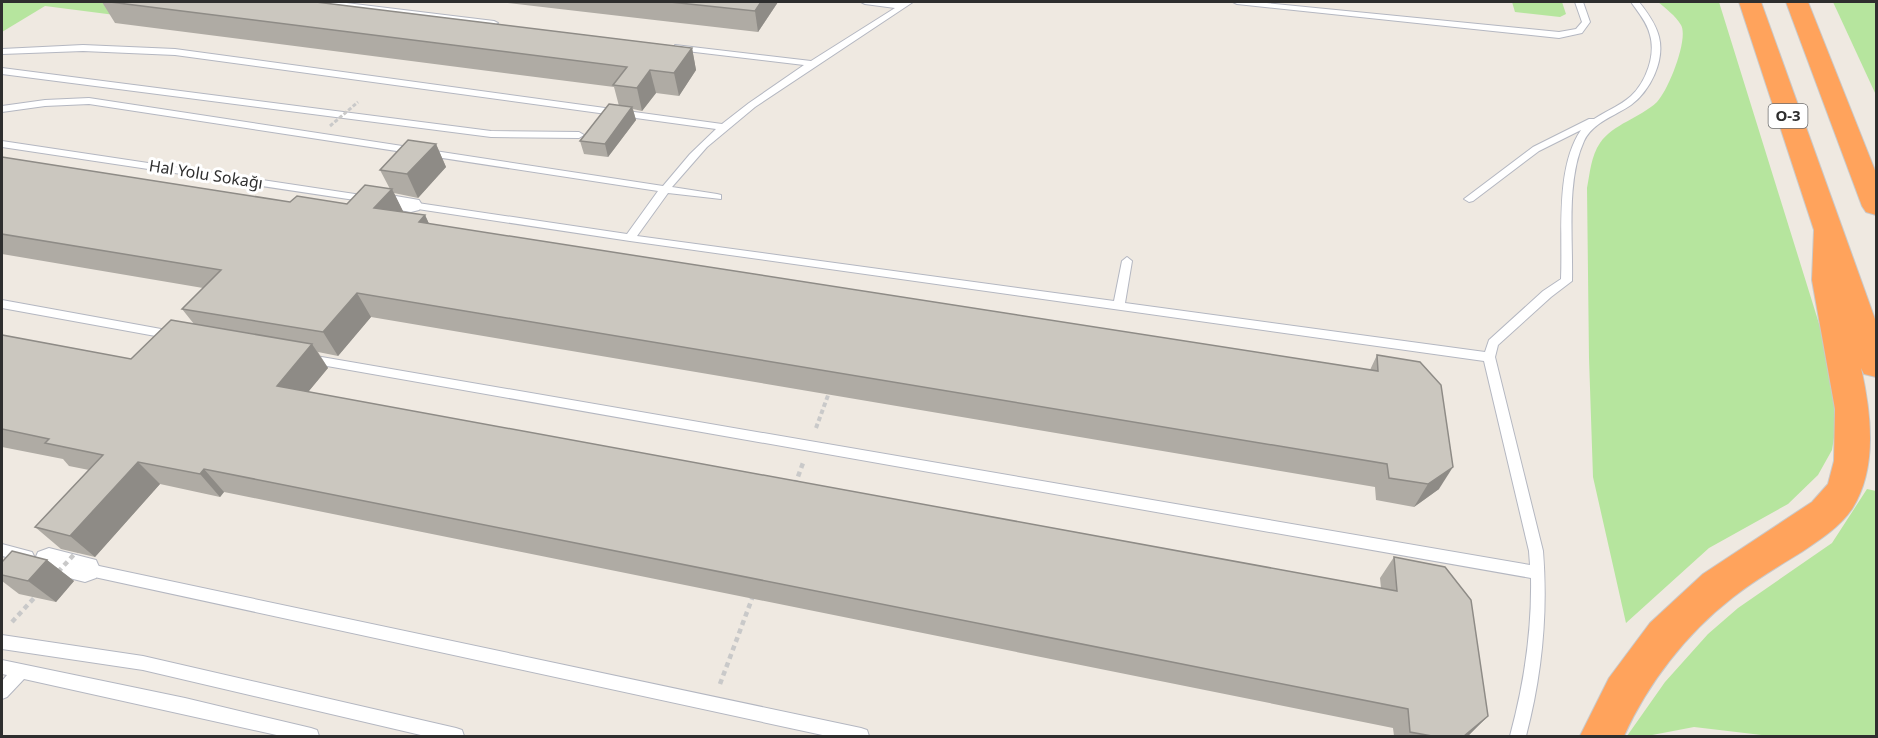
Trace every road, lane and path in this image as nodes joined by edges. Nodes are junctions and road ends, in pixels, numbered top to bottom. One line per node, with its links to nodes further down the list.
1 (322, 2): 9 (lane)
2 (865, 2): 8 (lane)
3 (1237, 2): 4 (lane)
4 (1579, 2)
5 (1635, 2): 16 (lane)
6 (1750, 2): 29 (highway, O-3)
7 (1797, 2): 21 (highway)
8 (906, 4): 12 (lane)
9 (509, 25)
10 (673, 46): 12 (lane)
11 (2, 51): 18 (lane)
12 (813, 64): 18 (lane)
13 (2, 71): 19 (lane)
14 (358, 102): 17 (path, bridge)
15 (2, 110): 22 (lane)
16 (1610, 113): 25 (lane); 36 (lane)
17 (330, 126)
18 (724, 127): 22 (lane)
19 (579, 135)
20 (2, 144): 26 (lane, Hal Yolu Sokağı)
21 (1862, 170): 24 (highway); 28 (highway)
22 (663, 189): 23 (lane); 30 (lane)
23 (717, 197)
24 (1876, 197)
25 (1469, 199)
26 (384, 201): 27 (street, Hal Yolu Sokağı)
27 (411, 205): 30 (lane)
28 (1876, 206)
29 (1828, 230): 37 (highway, O-3); 57 (highway)
30 (630, 238): 33 (lane)
31 (1127, 261): 33 (lane)
32 (2, 304): 34 (lane)
33 (1119, 304): 36 (lane)
34 (183, 337)
35 (297, 357): 44 (lane)
36 (1489, 357): 44 (lane)
37 (1876, 365)
38 (833, 382): 39 (path)
39 (812, 438)
40 (804, 460): 41 (path)
41 (792, 493)
42 (2, 550): 45 (lane)
43 (84, 557): 45 (street); 45 (path, bridge); 52 (lane)
44 (1539, 573): 56 (lane)
45 (48, 577): 47 (path)
46 (754, 593): 52 (path)
47 (8, 627)
48 (2, 642): 54 (lane)
49 (2, 667): 50 (lane)
50 (21, 670): 51 (lane); 53 (lane)
51 (2, 692)
52 (712, 704): 55 (lane)
53 (311, 736)
54 (456, 736)
55 (861, 736)
56 (1518, 736)
57 (1602, 736)

